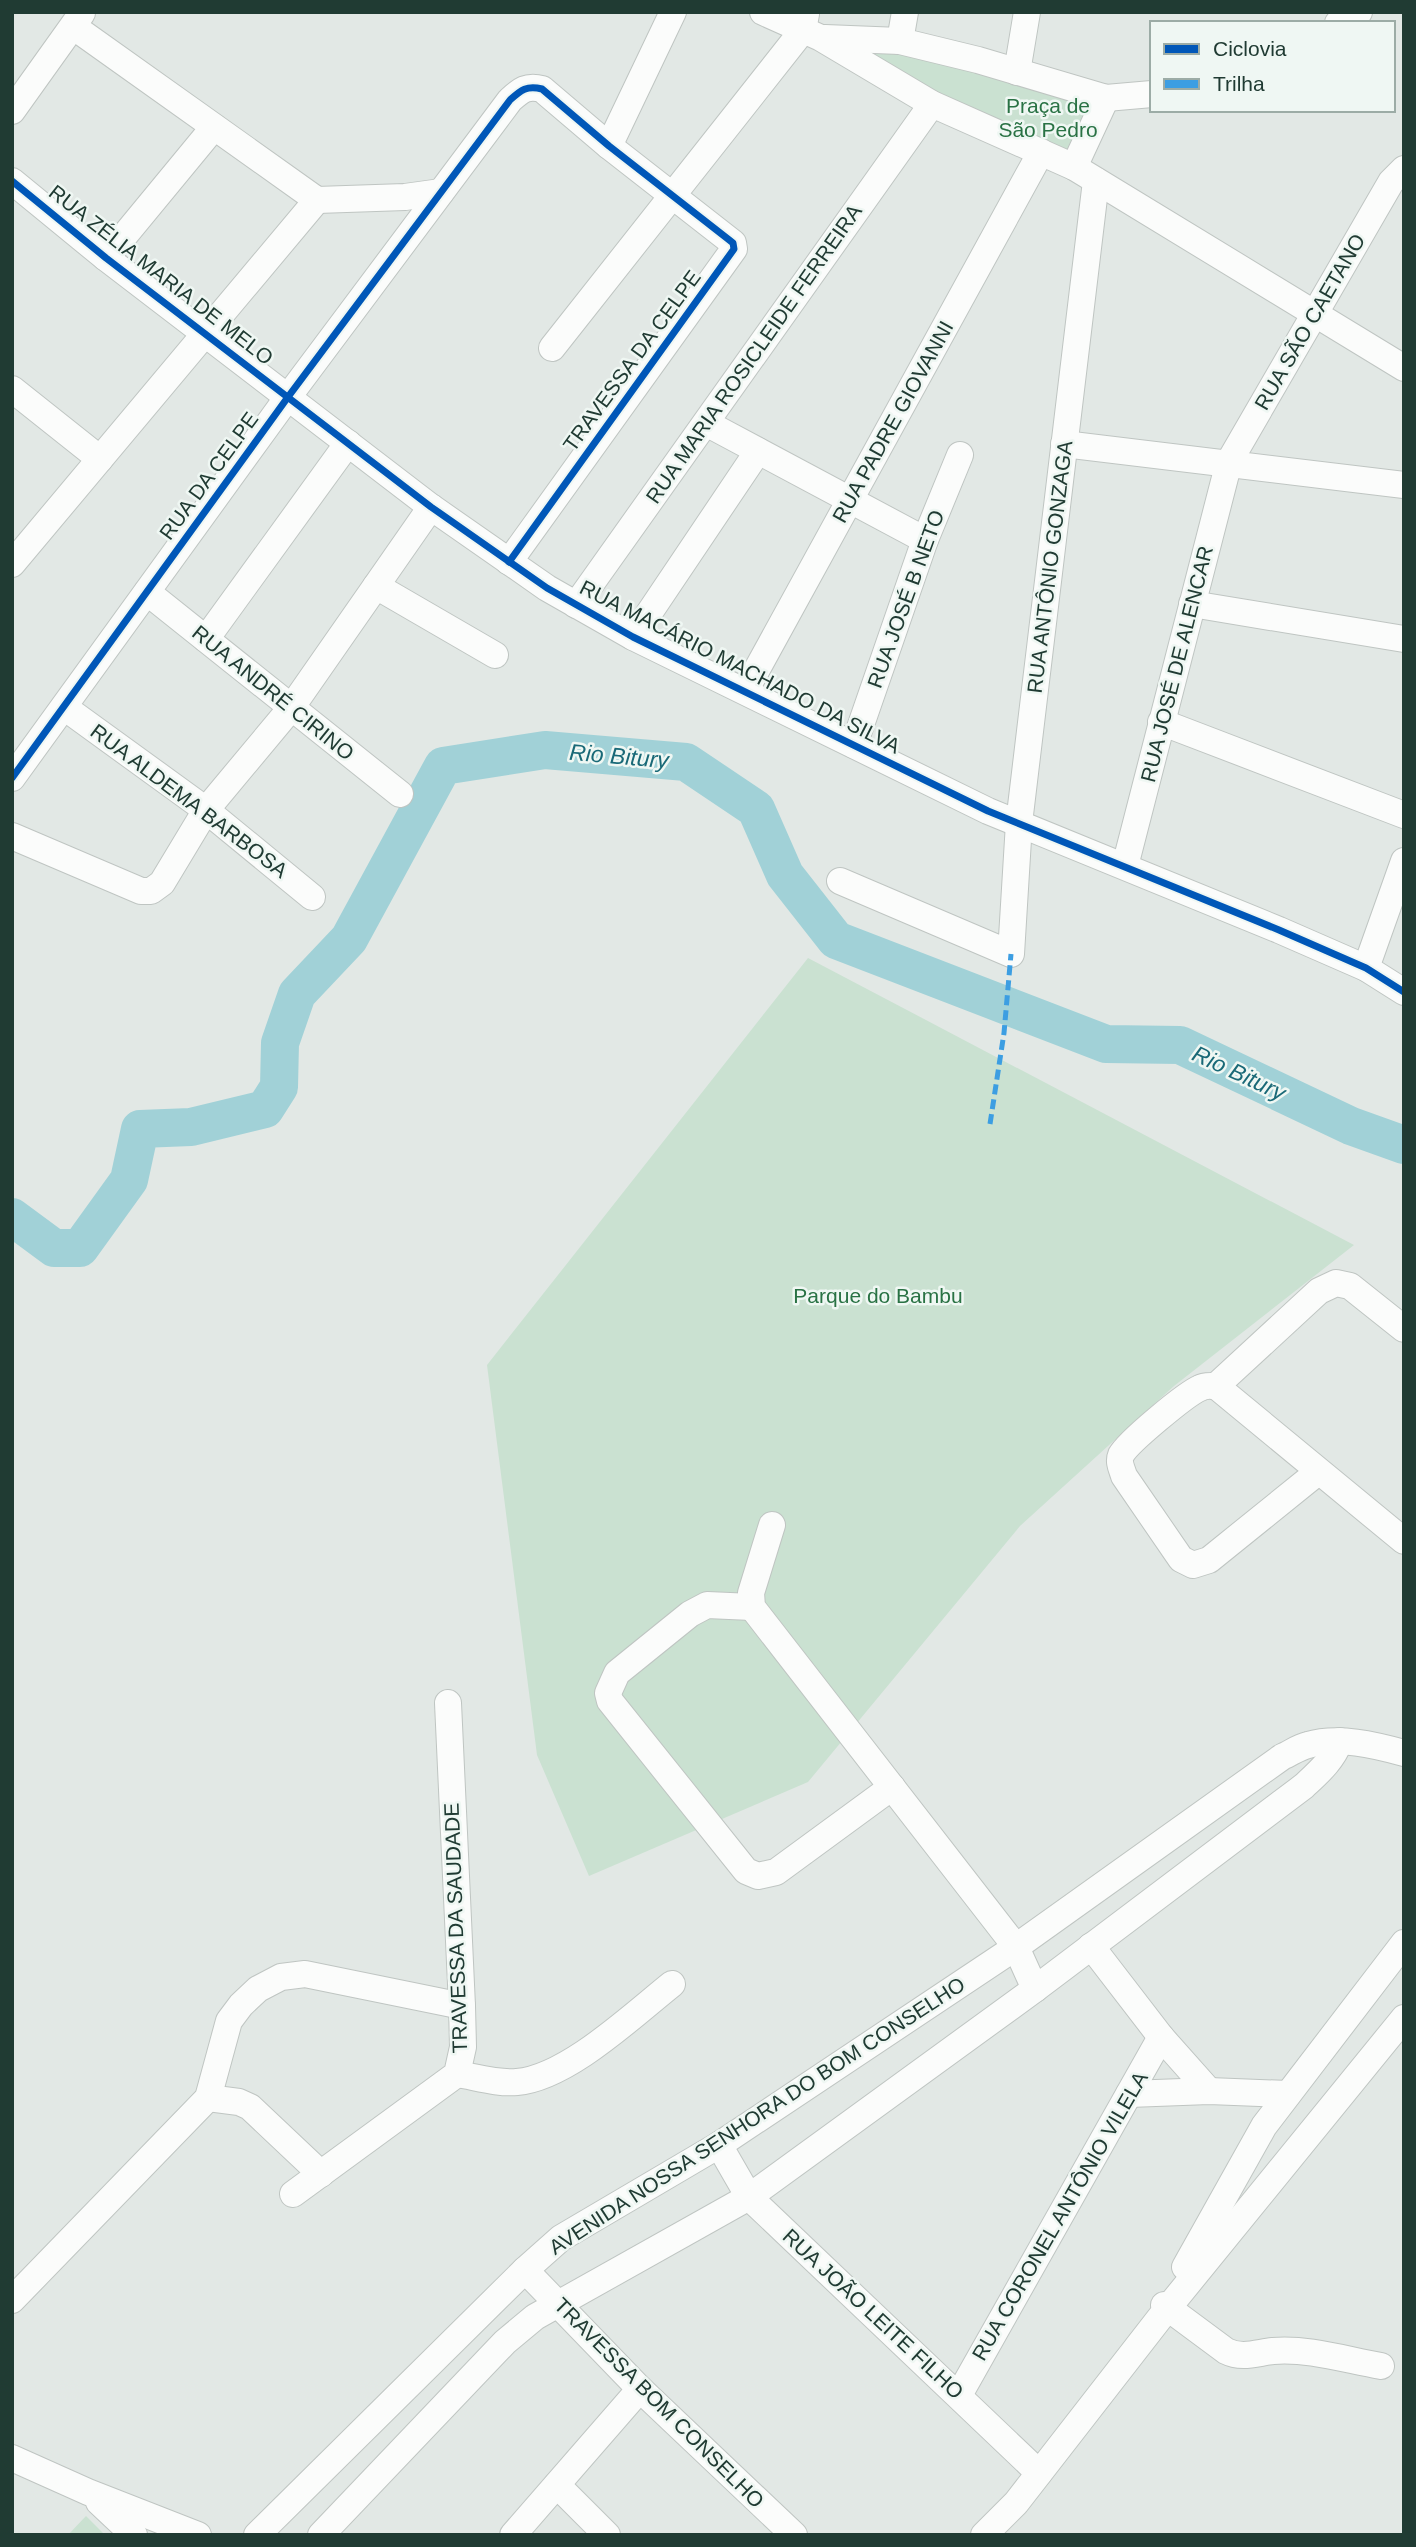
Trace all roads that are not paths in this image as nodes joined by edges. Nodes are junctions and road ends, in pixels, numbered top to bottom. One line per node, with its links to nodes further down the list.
1 (673, 12): 16 (street)
2 (763, 12): 8 (street)
3 (905, 12): 9 (street)
4 (1027, 12): 10 (street)
5 (1359, 12): 7 (street)
6 (78, 20): 14 (street); 15 (street)
7 (1342, 21)
8 (810, 27): 9 (street); 13 (street); 23 (street)
9 (900, 41): 10 (street)
10 (1017, 72): 12 (street)
11 (1150, 94): 12 (street)
12 (1106, 98): 18 (street)
13 (932, 104): 17 (street); 32 (street, RUA MARIA ROSICLEIDE FERREIRA)
14 (12, 111)
15 (214, 127): 24 (street); 25 (street)
16 (609, 146): 22 (street, RUA DA CELPE); 23 (street)
17 (1041, 152): 18 (street); 40 (street, RUA PADRE GIOVANNI)
18 (1074, 167): 21 (street)
19 (1397, 175): 26 (street, RUA SÃO CAETANO)
20 (12, 181): 25 (street, RUA ZÉLIA MARIA DE MELO)
21 (1096, 181): 26 (street); 34 (street, RUA ANTÔNIO GONZAGA)
22 (441, 192): 24 (street); 31 (street, RUA DA CELPE)
23 (671, 195): 28 (street); 43 (street, TRAVESSA DA CELPE)
24 (317, 200): 27 (street)
25 (106, 258): 27 (street, RUA ZÉLIA MARIA DE MELO)
26 (1314, 314): 29 (street); 38 (street, RUA SÃO CAETANO)
27 (205, 334): 31 (street, RUA ZÉLIA MARIA DE MELO); 37 (street)
28 (552, 348)
29 (1404, 368)
30 (12, 389): 37 (street)
31 (288, 397): 33 (street, RUA MACÁRIO MACHADO DA SILVA); 46 (street, RUA DA CELPE)
32 (706, 423): 35 (street); 48 (street, RUA MARIA ROSICLEIDE FERREIRA)
33 (348, 443): 41 (street, RUA MACÁRIO MACHADO DA SILVA); 50 (street)
34 (1064, 444): 38 (street); 62 (street, RUA ANTÔNIO GONZAGA)
35 (758, 451): 40 (street); 49 (street)
36 (960, 455): 42 (street, RUA JOSÉ B NETO)
37 (100, 459): 44 (street)
38 (1229, 462): 39 (street); 47 (street, RUA JOSÉ DE ALENCAR)
39 (1404, 485)
40 (849, 501): 42 (street); 53 (street, RUA PADRE GIOVANNI)
41 (431, 507): 43 (street, RUA MACÁRIO MACHADO DA SILVA); 45 (street)
42 (925, 540): 57 (street, RUA JOSÉ B NETO)
43 (509, 562): 48 (street, RUA MACÁRIO MACHADO DA SILVA)
44 (12, 564)
45 (376, 586): 52 (street); 55 (street)
46 (147, 592): 50 (street, RUA ANDRÉ CIRINO); 54 (street, RUA DA CELPE)
47 (1192, 604): 51 (street); 56 (street, RUA JOSÉ DE ALENCAR)
48 (576, 605): 49 (street, RUA MACÁRIO MACHADO DA SILVA)
49 (633, 636): 53 (street, RUA MACÁRIO MACHADO DA SILVA)
50 (206, 639): 55 (street, RUA ANDRÉ CIRINO)
51 (1404, 639)
52 (495, 655)
53 (745, 691): 57 (street, RUA MACÁRIO MACHADO DA SILVA)
54 (64, 707): 58 (street, RUA DA CELPE); 60 (street, RUA ALDEMA BARBOSA)
55 (291, 708): 59 (street, RUA ANDRÉ CIRINO); 60 (street)
56 (1161, 722): 61 (street); 65 (street, RUA JOSÉ DE ALENCAR)
57 (854, 745): 62 (street, RUA MACÁRIO MACHADO DA SILVA)
58 (12, 778)
59 (400, 794)
60 (206, 810): 63 (street); 67 (street, RUA ALDEMA BARBOSA)
61 (1404, 815)
62 (1019, 823): 65 (street, RUA MACÁRIO MACHADO DA SILVA); 66 (street, RUA ANTÔNIO GONZAGA)
63 (12, 836)
64 (1404, 861): 68 (street)
65 (1125, 866): 68 (street, RUA MACÁRIO MACHADO DA SILVA)
66 (840, 881)
67 (312, 897)
68 (1366, 968): 69 (street, RUA MACÁRIO MACHADO DA SILVA)
69 (1404, 992)
70 (1404, 1329): 71 (street)
71 (1216, 1386): 72 (street); 72 (street)
72 (1318, 1472): 74 (street)
73 (772, 1525): 75 (street)
74 (1404, 1541)
75 (752, 1607): 79 (street); 79 (street)
76 (448, 1703): 85 (street, TRAVESSA DA SAUDADE)
77 (1340, 1741): 78 (street, AVENIDA NOSSA SENHORA DO BOM CONSELHO); 81 (street, AVENIDA NOSSA SENHORA DO BOM CONSELHO); 82 (street)
78 (1404, 1753)
79 (892, 1787): 81 (street)
80 (1404, 1943): 91 (street)
81 (1016, 1947): 84 (street); 93 (street, AVENIDA NOSSA SENHORA DO BOM CONSELHO)
82 (1091, 1947): 84 (street); 87 (street)
83 (672, 1984): 88 (street)
84 (1035, 1989): 96 (street)
85 (462, 2006): 88 (street, TRAVESSA DA SAUDADE); 92 (street)
86 (1404, 2018): 100 (street)
87 (1161, 2038): 89 (street); 90 (street, RUA CORONEL ANTÔNIO VILELA)
88 (457, 2074): 94 (street, TRAVESSA DA SAUDADE)
89 (1209, 2091): 90 (street); 91 (street)
90 (1129, 2094): 103 (street, RUA CORONEL ANTÔNIO VILELA)
91 (1288, 2094): 100 (street)
92 (208, 2098): 94 (street); 98 (street)
93 (719, 2146): 96 (street, RUA JOÃO LEITE FILHO); 97 (street, AVENIDA NOSSA SENHORA DO BOM CONSELHO)
94 (321, 2174): 95 (street, TRAVESSA DA SAUDADE)
95 (293, 2194)
96 (749, 2197): 99 (street); 103 (street, RUA JOÃO LEITE FILHO)
97 (525, 2270): 99 (street, TRAVESSA BOM CONSELHO); 110 (street, AVENIDA NOSSA SENHORA DO BOM CONSELHO)
98 (12, 2300)
99 (559, 2304): 102 (street, TRAVESSA BOM CONSELHO); 111 (street)
100 (1164, 2311): 101 (street); 105 (street)
101 (1381, 2366)
102 (640, 2389): 106 (street); 114 (street, TRAVESSA BOM CONSELHO)
103 (959, 2395): 105 (street, RUA JOÃO LEITE FILHO)
104 (12, 2458): 107 (street)
105 (1039, 2473): 115 (street)
106 (557, 2485): 112 (street); 113 (street)
107 (88, 2492): 108 (street); 109 (street)
108 (134, 2535)
109 (198, 2535)
110 (257, 2535)
111 (321, 2535)
112 (513, 2535)
113 (607, 2535)
114 (794, 2535)
115 (984, 2535)

